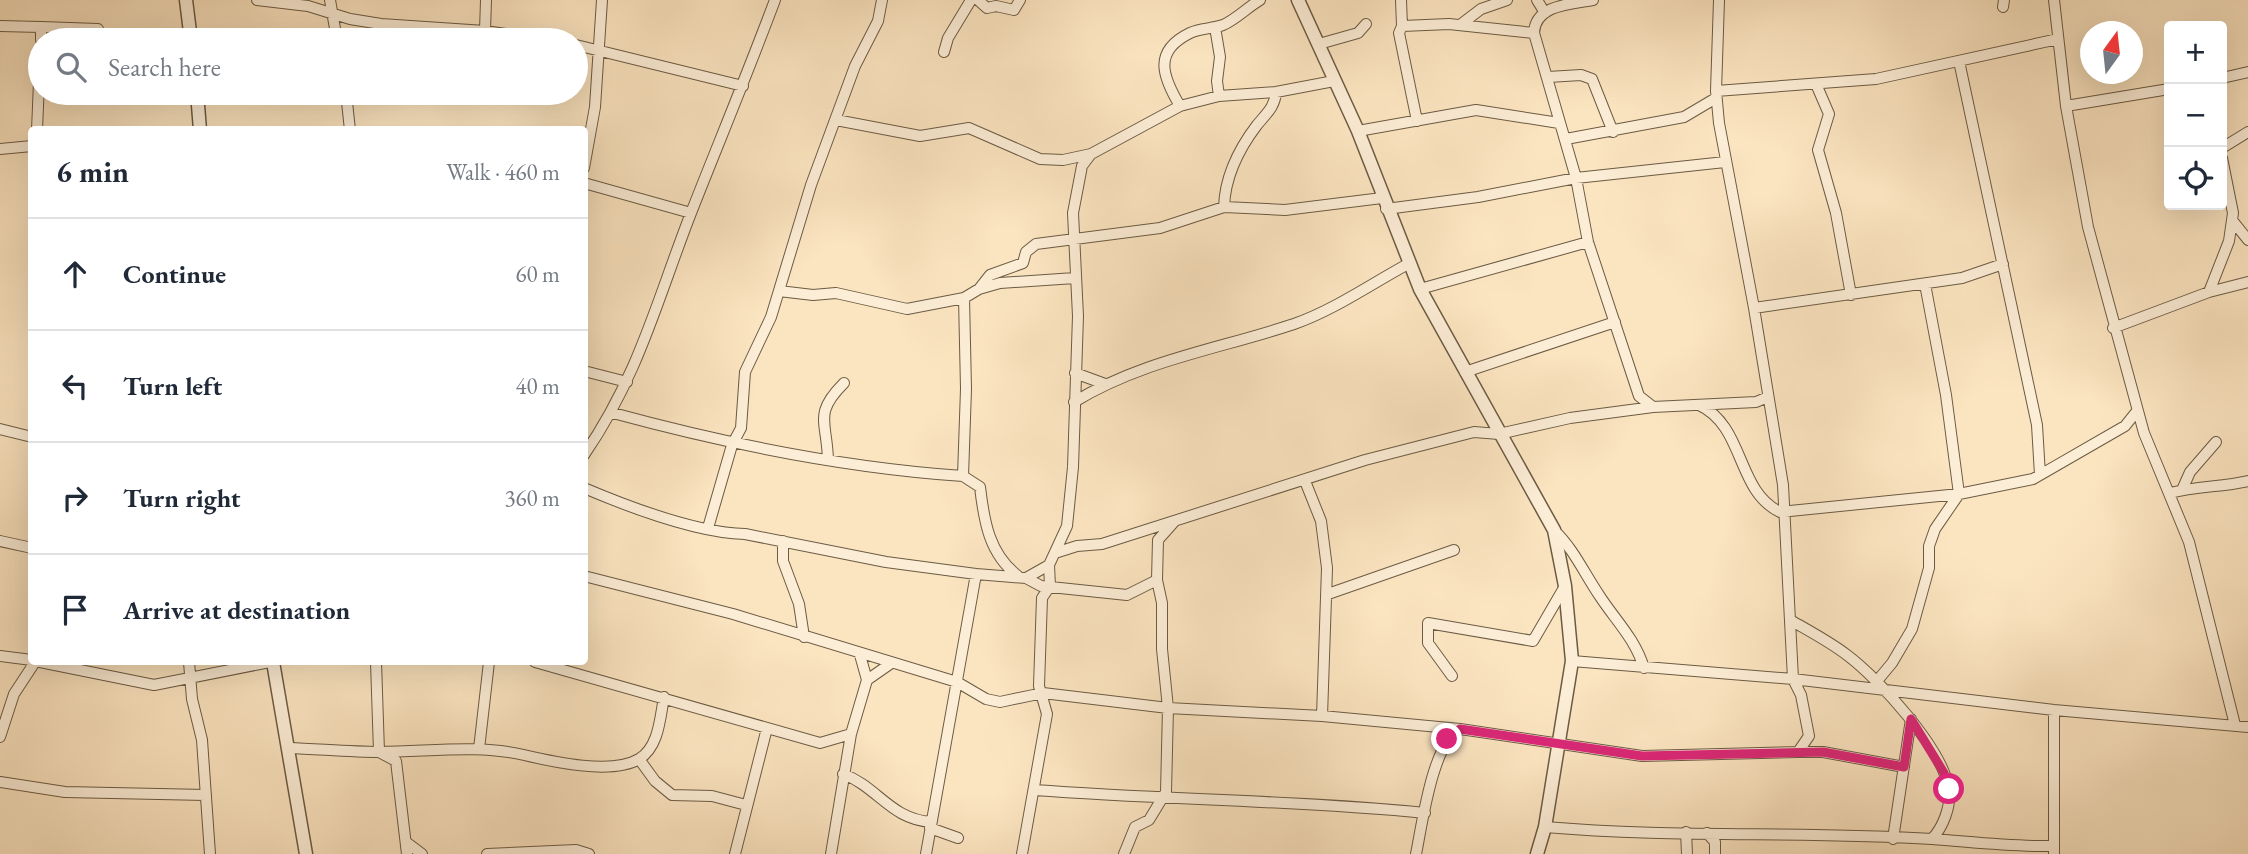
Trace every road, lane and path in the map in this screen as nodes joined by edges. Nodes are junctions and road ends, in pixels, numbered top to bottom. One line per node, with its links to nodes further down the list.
1 (186, 0): 28 (street)
2 (257, 0): 19 (street)
3 (330, 0): 19 (street)
4 (486, 0): 31 (street)
5 (602, 0): 36 (street)
6 (775, 0): 44 (street)
7 (882, 0): 54 (street)
8 (971, 0): 37 (street)
9 (978, 0): 10 (street)
10 (1020, 0)
11 (1260, 0): 26 (street)
12 (1298, 0): 34 (street)
13 (1401, 0): 24 (street)
14 (1507, 0): 22 (street)
15 (1537, 0): 20 (street)
16 (1592, 0): 20 (street)
17 (1719, 0): 47 (street)
18 (2054, 0): 33 (street)
19 (332, 12): 29 (street); 30 (street)
20 (1545, 13): 32 (street)
21 (1366, 24): 34 (street)
22 (1460, 25): 24 (street); 32 (street)
23 (0, 26): 25 (street)
24 (1402, 26): 55 (street)
25 (41, 27): 27 (street)
26 (1215, 27): 48 (street); 52 (street)
27 (69, 28)
28 (190, 28)
29 (335, 28)
30 (440, 28)
31 (485, 28)
32 (1534, 33): 40 (street)
33 (2057, 39): 38 (street); 53 (street)
34 (1319, 44): 42 (street)
35 (588, 47): 36 (street)
36 (597, 49): 44 (street); 64 (street)
37 (944, 52)
38 (1959, 61): 43 (street); 81 (street)
39 (2248, 72): 41 (street)
40 (1548, 77): 56 (street); 61 (street)
41 (2227, 77)
42 (1334, 81): 46 (street); 60 (street)
43 (1816, 84): 47 (street); 89 (street)
44 (743, 86): 75 (street)
45 (2164, 90): 53 (street)
46 (1276, 92): 48 (street); 74 (street)
47 (1716, 95): 61 (street); 69 (street)
48 (1219, 96): 52 (street)
49 (38, 105): 57 (street)
50 (198, 105): 58 (street)
51 (347, 105): 59 (street)
52 (1180, 106): 68 (street)
53 (2066, 106): 93 (street)
54 (836, 120): 68 (street); 87 (street)
55 (1417, 121): 56 (street); 60 (street)
56 (1559, 123): 63 (street)
57 (37, 126)
58 (200, 126)
59 (350, 126)
60 (1358, 131): 73 (street)
61 (1613, 132): 63 (street)
62 (2248, 132): 66 (street)
63 (1566, 139): 70 (street)
64 (588, 144)
65 (28, 146): 67 (street)
66 (2224, 147)
67 (0, 149)
68 (1091, 154): 77 (street)
69 (1725, 162): 70 (street); 91 (street)
70 (1576, 178): 73 (street); 79 (street)
71 (588, 184): 75 (street)
72 (2227, 189): 76 (street)
73 (1384, 204): 74 (street); 80 (street)
74 (1224, 207): 77 (street)
75 (691, 213): 97 (street)
76 (2232, 220): 78 (street); 88 (street)
77 (1073, 240): 82 (street); 85 (street)
78 (2248, 240)
79 (1588, 242): 86 (street); 92 (street)
80 (1408, 264): 86 (street); 99 (street)
81 (2003, 264): 84 (street); 113 (street)
82 (1075, 278): 85 (street); 96 (street)
83 (2248, 282): 88 (street)
84 (1925, 284): 89 (street); 120 (street)
85 (979, 289): 90 (street)
86 (1420, 289): 95 (street)
87 (779, 291): 90 (street); 109 (street)
88 (2209, 292): 93 (street)
89 (1851, 295): 91 (street)
90 (964, 298): 114 (street)
91 (1754, 308): 100 (street)
92 (1615, 322): 95 (street); 103 (street)
93 (2113, 328): 104 (street)
94 (588, 372): 97 (street)
95 (1465, 372): 107 (street)
96 (1075, 373): 99 (street); 101 (street)
97 (627, 382): 105 (street)
98 (844, 383): 112 (street)
99 (1105, 384): 101 (street)
100 (1768, 397): 102 (street); 121 (street)
101 (1074, 402): 131 (street)
102 (1699, 405): 103 (street); 121 (street)
103 (1653, 407): 107 (street)
104 (2137, 411): 113 (street); 119 (street)
105 (613, 413): 109 (street); 111 (street)
106 (0, 429): 108 (street)
107 (1499, 433): 115 (street); 124 (street)
108 (28, 436)
109 (733, 442): 112 (street); 123 (street)
110 (2216, 442): 118 (street)
111 (588, 449)
112 (828, 460): 114 (street)
113 (2040, 475): 120 (street)
114 (963, 477): 135 (street)
115 (1305, 481): 122 (street); 139 (street)
116 (2248, 481): 118 (street)
117 (588, 490): 123 (street)
118 (2182, 490): 119 (street)
119 (2171, 493): 168 (street)
120 (1959, 494): 121 (street); 161 (street)
121 (1783, 511): 140 (street)
122 (1174, 522): 125 (street); 126 (street)
123 (708, 528): 128 (street)
124 (1554, 530): 138 (street); 155 (street)
125 (1145, 531): 126 (street); 131 (street)
126 (1158, 540): 136 (street)
127 (0, 541): 129 (street)
128 (783, 541): 133 (street); 141 (street)
129 (28, 547)
130 (1454, 550): 139 (street)
131 (1055, 553): 132 (street)
132 (1049, 565): 135 (street); 137 (street)
133 (976, 574): 135 (street); 160 (street)
134 (588, 577): 141 (street)
135 (1022, 577): 137 (street)
136 (1157, 580): 137 (street); 164 (street)
137 (1050, 586): 162 (street)
138 (1565, 586): 145 (street); 156 (street)
139 (1328, 594): 166 (street)
140 (1793, 621): 157 (street); 161 (street)
141 (804, 636): 142 (street)
142 (860, 655): 146 (street); 159 (street)
143 (0, 656): 144 (street)
144 (28, 660)
145 (1572, 661): 155 (street); 174 (street)
146 (890, 664): 159 (street); 160 (street)
147 (32, 665): 173 (street)
148 (53, 665): 158 (street)
149 (188, 665): 158 (street)
150 (258, 665): 158 (street)
151 (273, 665): 175 (street)
152 (376, 665): 177 (street)
153 (489, 665): 176 (street)
154 (546, 665): 163 (street)
155 (1644, 668): 157 (street)
156 (1452, 677)
157 (1793, 679): 161 (street); 178 (street)
158 (189, 680): 184 (street)
159 (867, 680): 172 (street)
160 (957, 682): 162 (street); 188 (street)
161 (1880, 685): 165 (street); 167 (street)
162 (1043, 693): 164 (street); 183 (street)
163 (664, 696): 170 (street); 179 (street)
164 (1168, 708): 166 (street); 185 (street)
165 (2054, 710): 168 (street); 197 (street)
166 (1322, 716): 171 (street)
167 (1911, 719): 180 (street); 194 (street)
168 (2235, 726): 169 (street)
169 (2248, 727)
170 (767, 728): 172 (street); 186 (street)
171 (1460, 729): 174 (street); 187 (street)
172 (851, 733): 181 (street)
173 (0, 737)
174 (1558, 746): 178 (street); 189 (street)
175 (289, 748): 177 (street); 199 (street)
176 (479, 749): 177 (street); 179 (street)
177 (379, 752): 195 (street)
178 (1798, 752): 180 (street)
179 (639, 759): 186 (street)
180 (1904, 767): 193 (street)
181 (844, 774): 188 (street); 205 (street)
182 (0, 782): 184 (street)
183 (1034, 790): 185 (street); 207 (street)
184 (206, 795): 198 (street)
185 (1161, 800): 187 (street); 208 (street)
186 (746, 805): 204 (street)
187 (1425, 813): 209 (street)
188 (930, 825): 192 (street); 206 (street)
189 (1545, 827): 190 (street); 210 (street)
190 (1686, 832): 191 (street); 211 (street)
191 (1707, 833): 193 (street); 212 (street)
192 (958, 838)
193 (1893, 839): 194 (street)
194 (1932, 839): 196 (street)
195 (406, 842): 200 (street); 201 (street)
196 (1963, 848): 197 (street)
197 (2054, 850)
198 (210, 854)
199 (306, 854)
200 (407, 854)
201 (422, 854)
202 (487, 854): 203 (street)
203 (589, 854)
204 (734, 854)
205 (831, 854)
206 (926, 854)
207 (1022, 854)
208 (1124, 854)
209 (1416, 854)
210 (1537, 854)
211 (1687, 854)
212 (1715, 854)

